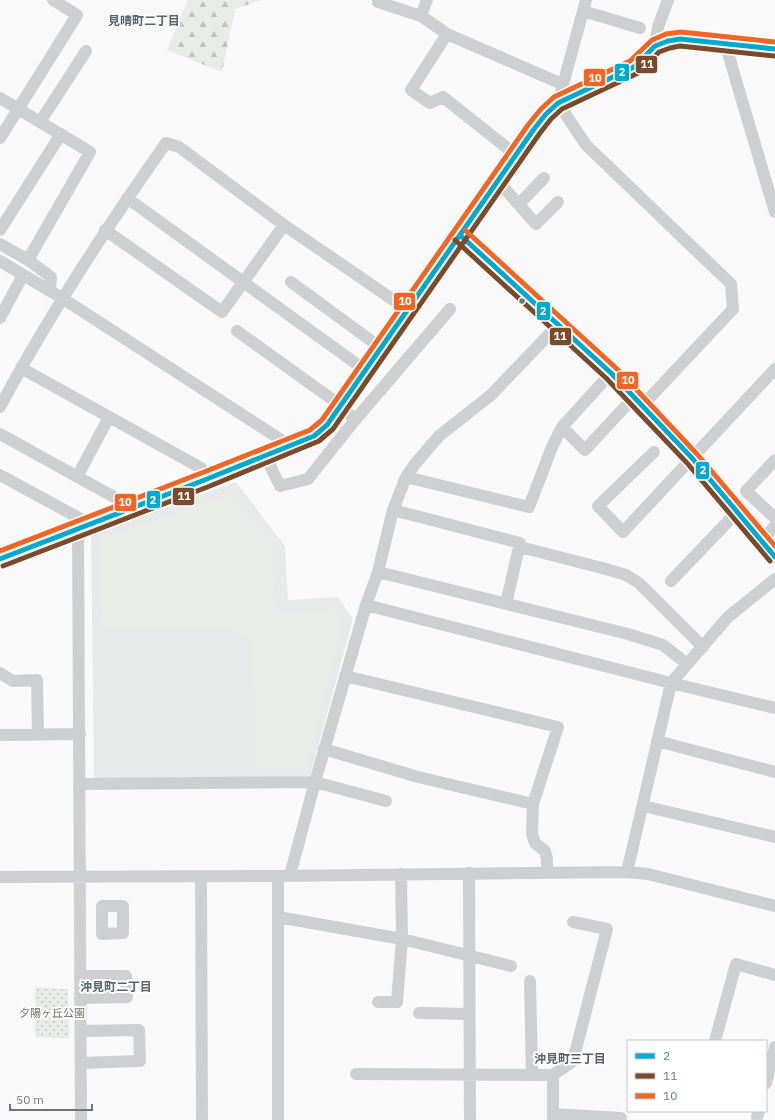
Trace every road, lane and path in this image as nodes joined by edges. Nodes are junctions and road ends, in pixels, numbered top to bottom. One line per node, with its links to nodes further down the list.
1 (53, 0): 16 (street)
2 (378, 0): 6 (street)
3 (426, 0): 6 (street)
4 (668, 0): 10 (street)
5 (585, 6): 7 (street); 13 (street)
6 (421, 16): 8 (street)
7 (640, 28)
8 (447, 34): 13 (street); 20 (street)
9 (725, 43): 10 (street); 11 (street); 26 (street)
10 (655, 46): 15 (street)
11 (775, 49)
12 (86, 51): 17 (street)
13 (562, 84): 15 (street)
14 (0, 98): 16 (street)
15 (558, 103): 20 (street); 49 (street)
16 (18, 109): 17 (street); 19 (street)
17 (40, 122): 18 (street)
18 (61, 134): 28 (street); 32 (street)
19 (0, 138)
20 (516, 155): 22 (street)
21 (544, 178): 25 (street)
22 (498, 181): 25 (street); 30 (street)
23 (127, 198): 27 (street); 29 (street); 35 (street)
24 (558, 202): 25 (street)
25 (519, 204)
26 (775, 212)
27 (284, 225): 35 (street); 40 (street)
28 (0, 230)
29 (105, 230): 35 (street); 38 (street)
30 (460, 235): 40 (street); 42 (street)
31 (0, 244): 32 (street)
32 (28, 260): 37 (street)
33 (0, 261): 34 (street)
34 (23, 274): 37 (street); 41 (street)
35 (242, 282): 47 (street)
36 (291, 282): 44 (street)
37 (50, 291): 38 (street)
38 (62, 298): 45 (street); 56 (street)
39 (450, 309): 53 (street)
40 (408, 310): 44 (street)
41 (0, 318)
42 (557, 326): 48 (street); 63 (street)
43 (237, 330): 50 (street)
44 (380, 348): 47 (street)
45 (21, 368): 51 (street); 52 (street)
46 (775, 369): 59 (street)
47 (365, 370): 50 (street)
48 (611, 373): 49 (street); 54 (street)
49 (638, 401): 54 (street); 59 (street)
50 (340, 405): 53 (street); 56 (street)
51 (0, 408)
52 (109, 417): 62 (street); 64 (street)
53 (355, 420): 58 (street)
54 (562, 427): 63 (street)
55 (0, 434): 62 (street)
56 (289, 445): 58 (street)
57 (654, 452): 59 (street)
58 (265, 455): 64 (street)
59 (692, 458): 67 (street)
60 (775, 460): 68 (street)
61 (0, 475): 69 (street)
62 (77, 477): 65 (street)
63 (406, 477): 66 (street)
64 (207, 479): 65 (street)
65 (132, 507): 69 (street)
66 (393, 510): 73 (street); 76 (street)
67 (737, 512): 72 (street); 78 (street)
68 (775, 518)
69 (90, 524): 71 (street)
70 (775, 526): 72 (street)
71 (78, 530): 75 (street); 88 (street)
72 (761, 541): 74 (street)
73 (520, 547): 79 (street); 81 (street)
74 (775, 557)
75 (0, 559)
76 (378, 572): 79 (street); 80 (street)
77 (775, 579): 81 (street)
78 (671, 581)
79 (506, 604): 82 (street)
80 (366, 605): 84 (street); 85 (street)
81 (702, 647): 82 (street)
82 (687, 664): 85 (street)
83 (0, 673): 87 (street)
84 (345, 676): 91 (street); 96 (street)
85 (671, 683): 86 (street); 90 (street)
86 (775, 708)
87 (38, 734): 88 (street); 89 (street)
88 (80, 734): 94 (street)
89 (0, 735)
90 (657, 741): 92 (street); 97 (street)
91 (324, 749): 93 (street); 96 (street)
92 (775, 772)
93 (315, 782): 94 (street); 95 (street); 106 (street)
94 (80, 784): 103 (street)
95 (386, 801)
96 (533, 804): 101 (street)
97 (643, 806): 98 (street); 99 (street)
98 (775, 837)
99 (627, 872): 101 (street); 108 (street)
100 (469, 873): 101 (street); 102 (street); 114 (street)
101 (547, 873)
102 (401, 874): 106 (street); 113 (street)
103 (80, 876): 104 (street); 107 (street); 111 (street)
104 (201, 876): 105 (street); 134 (street)
105 (278, 876): 106 (street); 109 (street)
106 (290, 876)
107 (0, 877)
108 (775, 906)
109 (278, 917): 113 (street); 135 (street)
110 (102, 920): 111 (street)
111 (80, 921): 117 (street)
112 (573, 922): 130 (street)
113 (402, 939): 114 (street); 120 (street)
114 (469, 956): 115 (street); 122 (street)
115 (511, 966)
116 (775, 975): 124 (street)
117 (80, 976): 119 (street); 119 (street)
118 (530, 981): 129 (street)
119 (80, 998): 123 (street)
120 (378, 1002)
121 (419, 1013): 122 (street)
122 (469, 1014): 128 (street)
123 (81, 1032): 126 (street); 126 (street)
124 (716, 1040)
125 (775, 1047): 131 (street)
126 (81, 1063): 133 (street)
127 (356, 1074): 128 (street)
128 (469, 1074): 129 (street); 136 (street)
129 (532, 1075): 130 (street)
130 (553, 1075): 132 (street)
131 (767, 1079)
132 (554, 1117): 137 (street)
133 (81, 1120)
134 (202, 1120)
135 (278, 1120)
136 (470, 1120)
137 (621, 1120)

